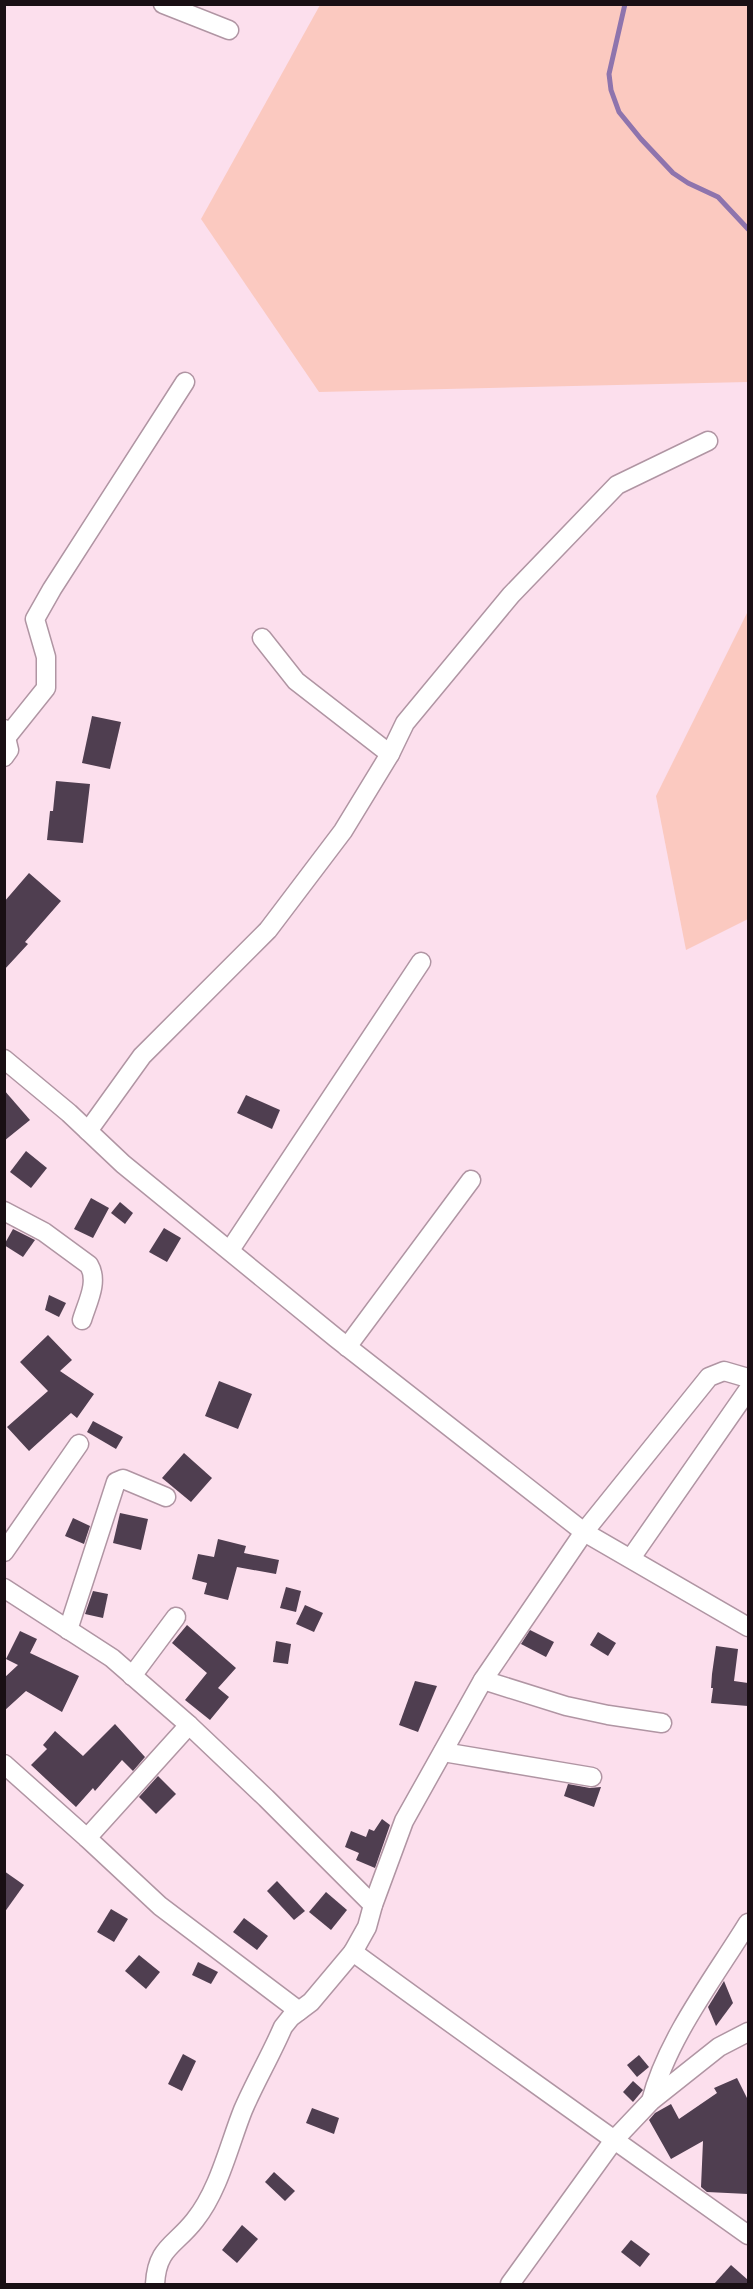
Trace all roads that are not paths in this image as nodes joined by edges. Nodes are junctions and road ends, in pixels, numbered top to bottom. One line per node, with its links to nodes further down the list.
1 (163, 4): 2 (street)
2 (229, 30)
3 (185, 382): 6 (street)
4 (708, 441): 7 (street)
5 (262, 638): 7 (street)
6 (5, 733): 8 (street)
7 (390, 754): 11 (street)
8 (4, 757)
9 (421, 962): 14 (street)
10 (4, 1059): 11 (street)
11 (88, 1131): 14 (street)
12 (471, 1180): 16 (street)
13 (4, 1211): 15 (street)
14 (230, 1250): 16 (street)
15 (82, 1320)
16 (347, 1347): 21 (street)
17 (748, 1378): 21 (street)
18 (748, 1390): 23 (street)
19 (79, 1444): 22 (street)
20 (166, 1497): 27 (street)
21 (584, 1532): 23 (street); 29 (street)
22 (4, 1552)
23 (631, 1558): 26 (street)
24 (4, 1588): 27 (street)
25 (176, 1617): 28 (street)
26 (748, 1627)
27 (68, 1630): 28 (street)
28 (132, 1676): 31 (street)
29 (483, 1680): 30 (street); 32 (street)
30 (662, 1723)
31 (189, 1725): 35 (street); 36 (street)
32 (443, 1752): 34 (street); 36 (street)
33 (4, 1764): 35 (street)
34 (592, 1777)
35 (87, 1838): 39 (street)
36 (373, 1905): 38 (street)
37 (748, 1923): 41 (street)
38 (353, 1952): 39 (street); 42 (street)
39 (299, 2011): 44 (street)
40 (748, 2032): 41 (street)
41 (651, 2101): 42 (street)
42 (615, 2140): 43 (street); 45 (street)
43 (748, 2235)
44 (155, 2284)
45 (510, 2284)

